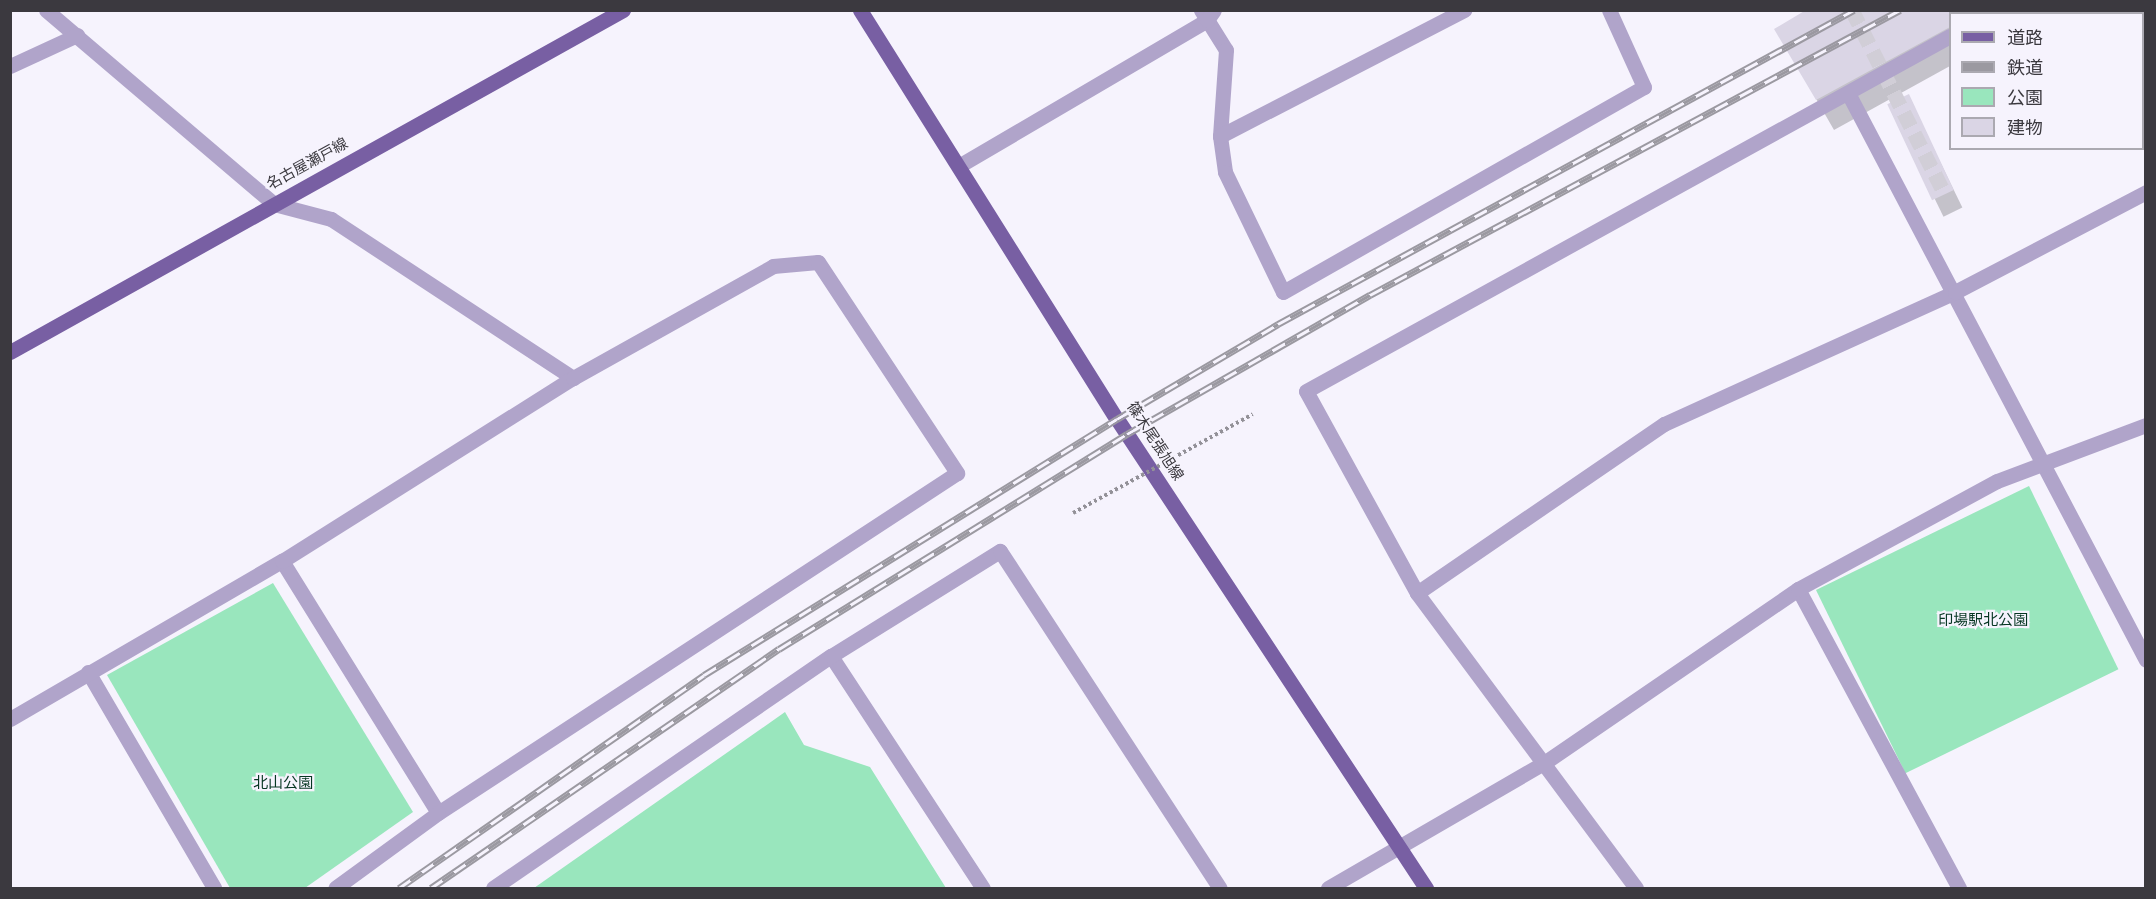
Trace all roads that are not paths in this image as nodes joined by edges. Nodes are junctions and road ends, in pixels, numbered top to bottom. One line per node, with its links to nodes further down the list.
1 (46, 10): 7 (street)
2 (623, 10): 14 (main road, 名古屋瀬戸線)
3 (860, 10): 12 (main road, 篠木尾張旭線)
4 (1464, 10): 11 (street)
5 (1609, 10): 11 (street)
6 (1207, 14): 11 (street); 12 (street)
7 (77, 35): 9 (street); 14 (street)
8 (1949, 37): 10 (street)
9 (10, 66)
10 (1849, 94): 15 (street); 22 (street)
11 (1220, 136)
12 (962, 164): 29 (main road, 篠木尾張旭線)
13 (2145, 192): 15 (street)
14 (274, 204): 16 (main road, 名古屋瀬戸線); 17 (street)
15 (1955, 292): 19 (street); 22 (street)
16 (10, 352)
17 (573, 378): 20 (street); 28 (street)
18 (2145, 425): 19 (street)
19 (2046, 466): 21 (street); 24 (street)
20 (282, 561): 25 (street); 28 (street)
21 (1798, 589): 27 (street); 38 (street)
22 (1417, 593): 27 (street)
23 (831, 656): 32 (street); 33 (street); 34 (street)
24 (2145, 660)
25 (88, 672): 26 (street); 30 (street)
26 (10, 719)
27 (1545, 763): 29 (street); 37 (street)
28 (438, 813): 31 (street)
29 (1398, 845): 35 (street); 36 (main road, 篠木尾張旭線)
30 (214, 888)
31 (335, 888)
32 (493, 888)
33 (983, 888)
34 (1220, 888)
35 (1328, 888)
36 (1426, 888)
37 (1636, 888)
38 (1959, 888)

